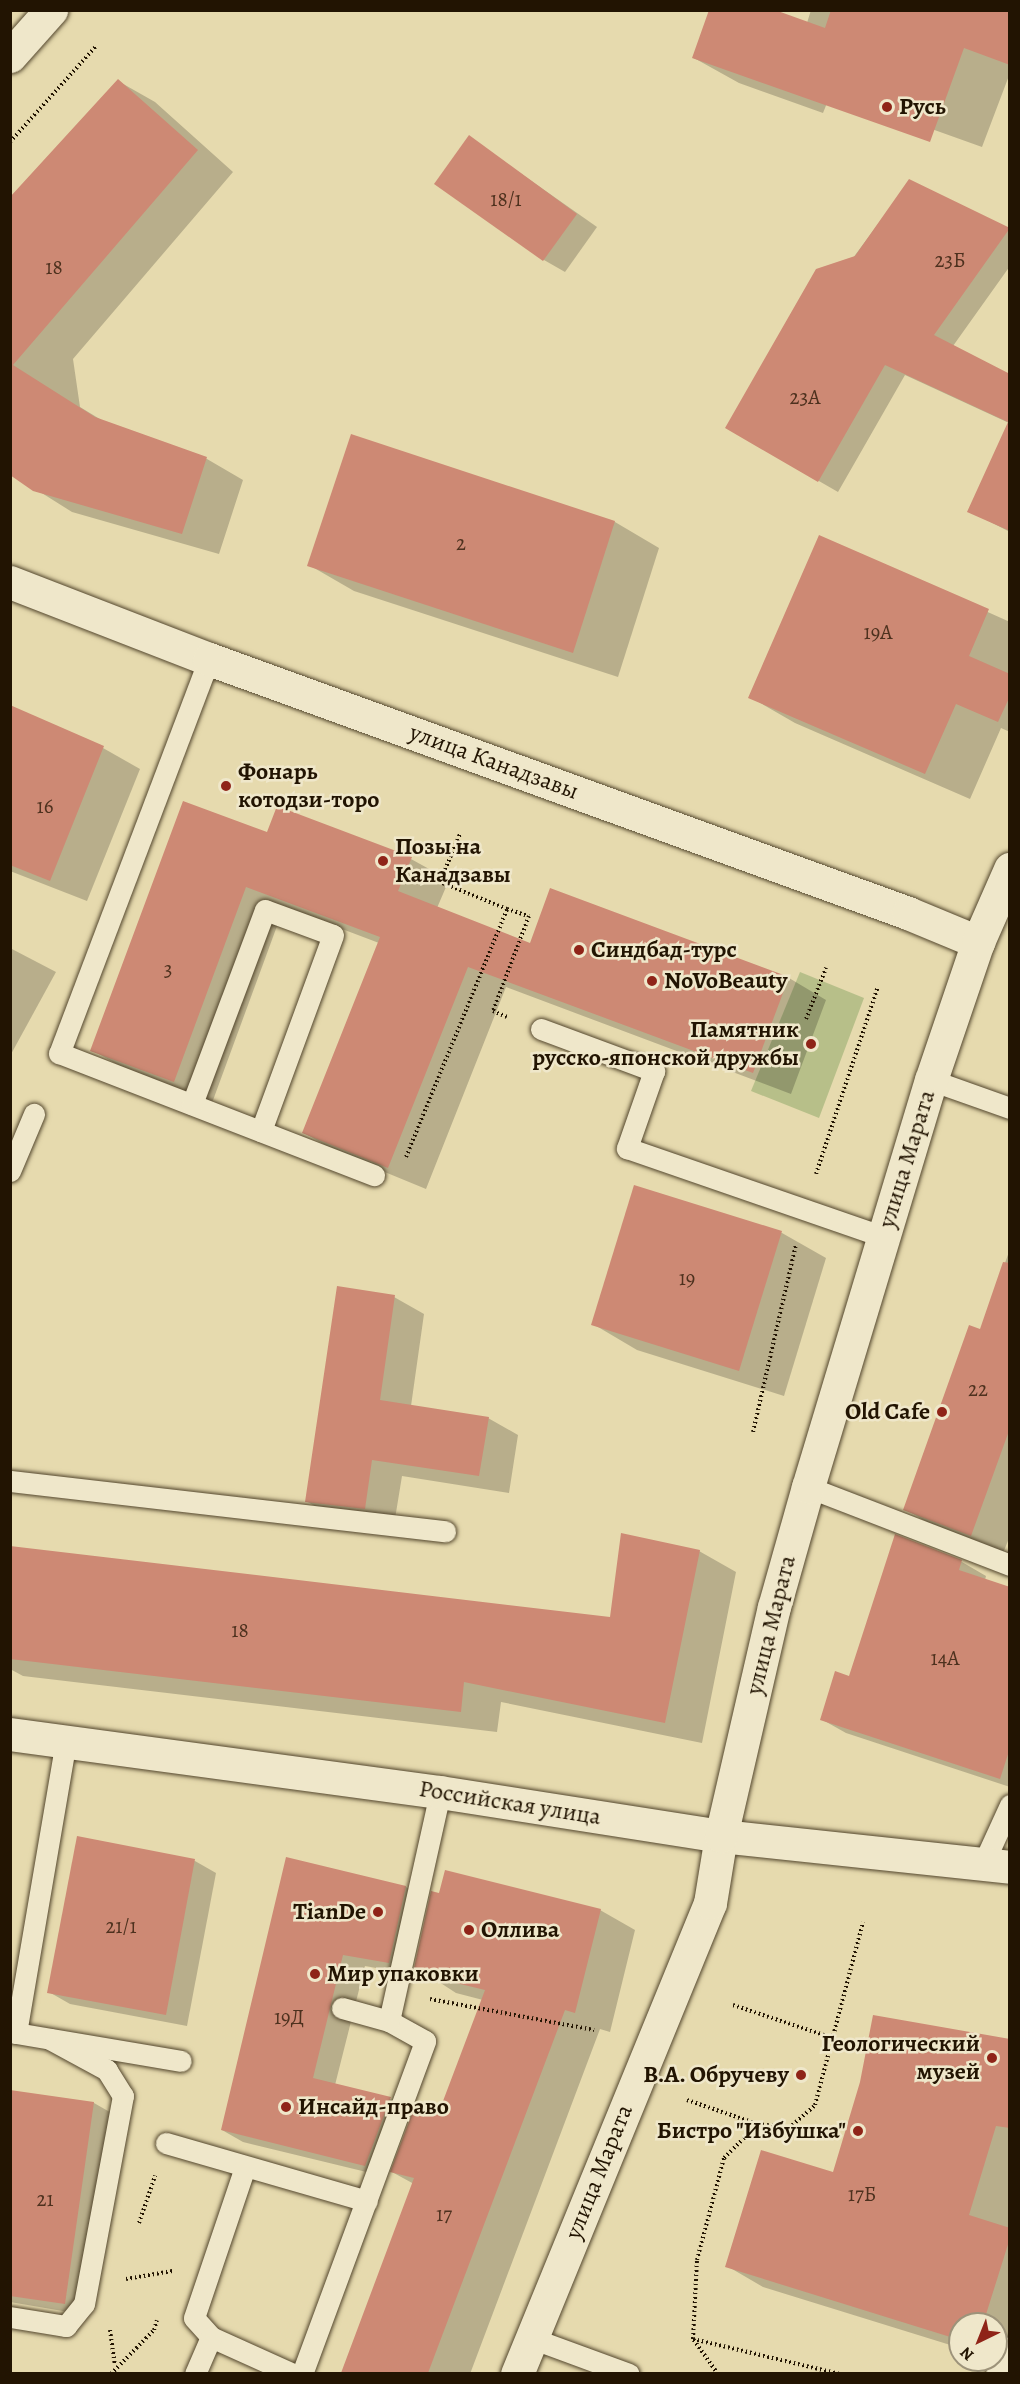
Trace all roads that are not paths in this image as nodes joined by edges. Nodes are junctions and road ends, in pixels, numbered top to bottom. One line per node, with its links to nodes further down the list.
1 (51, 10): 2 (street)
2 (10, 56)
3 (10, 582): 4 (street, улица Канадзавы)
4 (208, 659): 7 (street, улица Канадзавы); 10 (lane)
5 (1010, 869): 6 (street, улица Марата)
6 (1000, 915): 7 (street, улица Марата)
7 (978, 942): 9 (street, улица Марата)
8 (541, 1029): 16 (lane)
9 (931, 1080): 11 (lane); 16 (street, улица Марата)
10 (192, 1104): 13 (lane); 13 (lane)
11 (1010, 1108)
12 (34, 1114): 14 (lane)
13 (261, 1131): 15 (lane)
14 (10, 1172)
15 (374, 1175)
16 (884, 1237): 18 (street, улица Марата)
17 (10, 1481): 19 (lane)
18 (808, 1487): 20 (lane); 25 (street, улица Марата)
19 (445, 1531)
20 (1010, 1565)
21 (10, 1734): 22 (street, Российская улица)
22 (66, 1742): 23 (street, Российская улица); 29 (lane)
23 (440, 1792): 25 (street, Российская улица); 28 (lane)
24 (1010, 1805): 26 (lane)
25 (721, 1836): 26 (street, Российская улица); 37 (street, улица Марата)
26 (996, 1865)
27 (342, 2008): 28 (lane)
28 (389, 2021): 34 (lane)
29 (13, 2033): 30 (lane)
30 (50, 2039): 31 (lane); 35 (lane)
31 (181, 2061)
32 (166, 2143): 33 (lane)
33 (245, 2167): 34 (lane); 36 (lane)
34 (366, 2201): 41 (lane)
35 (10, 2317)
36 (211, 2337): 39 (lane); 40 (lane)
37 (531, 2338): 42 (street, улица Марата); 43 (lane)
38 (1010, 2347): 44 (lane)
39 (195, 2373)
40 (293, 2373)
41 (302, 2373)
42 (517, 2373)
43 (629, 2373)
44 (996, 2373)

